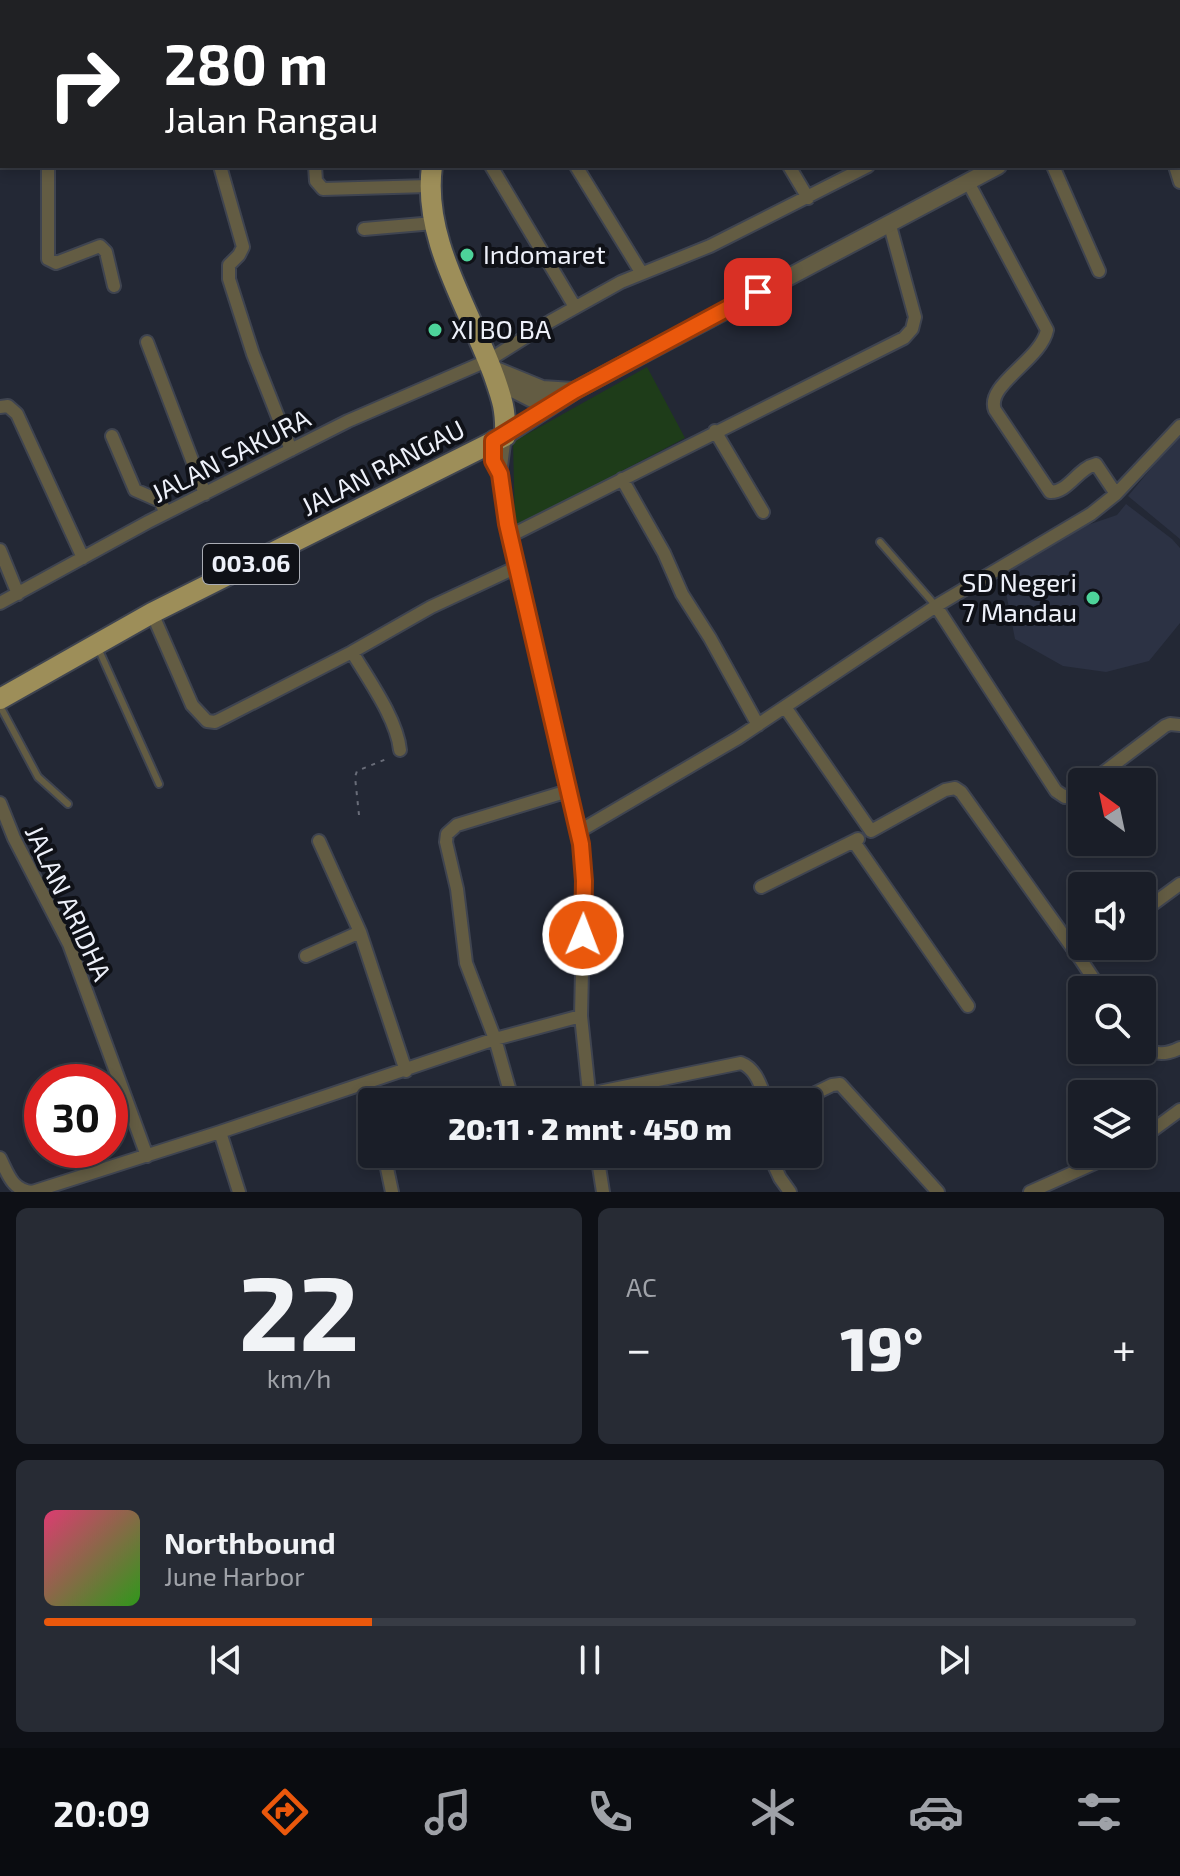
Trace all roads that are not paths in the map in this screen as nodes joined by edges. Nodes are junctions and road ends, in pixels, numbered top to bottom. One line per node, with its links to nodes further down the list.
1 (48, 168): 18 (street)
2 (221, 168): 29 (street)
3 (315, 168): 10 (street)
4 (492, 168): 19 (street)
5 (577, 168): 17 (street)
6 (790, 168): 12 (street)
7 (864, 168): 12 (street, JALAN SAKURA)
8 (994, 168): 11 (street, JALAN RANGAU)
9 (1054, 168): 16 (street)
10 (431, 176): 14 (main road)
11 (968, 182): 13 (street, JALAN RANGAU); 33 (street)
12 (808, 198): 17 (street, JALAN SAKURA)
13 (889, 222): 22 (street, JALAN RANGAU); 26 (street)
14 (434, 223): 15 (street); 21 (main road)
15 (364, 229)
16 (1099, 271)
17 (641, 272): 19 (street, JALAN SAKURA)
18 (114, 286)
19 (575, 307): 21 (street, JALAN SAKURA)
20 (147, 342): 32 (street)
21 (492, 370): 22 (street); 24 (street); 28 (main road); 29 (street, JALAN SAKURA)
22 (574, 391): 24 (street, JALAN RANGAU)
23 (0, 407): 39 (street)
24 (548, 407): 28 (street, JALAN RANGAU)
25 (1180, 426): 33 (street)
26 (715, 431): 31 (street); 34 (street)
27 (112, 436): 35 (street)
28 (489, 446): 30 (street); 30 (street); 44 (main road, JALAN RANGAU / 003.06)
29 (291, 450): 32 (street, JALAN SAKURA)
30 (500, 474): 36 (street)
31 (622, 479): 36 (street); 50 (street)
32 (205, 494): 35 (street, JALAN SAKURA)
33 (1116, 494): 43 (street)
34 (763, 512)
35 (166, 513): 39 (street, JALAN SAKURA)
36 (510, 536): 40 (street)
37 (880, 542): 43 (lane)
38 (0, 550): 41 (street)
39 (83, 558): 41 (street, JALAN SAKURA)
40 (517, 567): 46 (street); 55 (street)
41 (18, 594): 42 (street, JALAN SAKURA)
42 (0, 603)
43 (936, 606): 49 (street); 56 (street)
44 (152, 613): 45 (main road, JALAN RANGAU / 003.06); 46 (street)
45 (96, 644): 47 (main road, JALAN RANGAU / 003.06); 54 (lane)
46 (352, 652): 52 (street)
47 (0, 699)
48 (0, 706): 58 (lane)
49 (785, 707): 50 (street); 59 (street)
50 (758, 725): 60 (street)
51 (1180, 725): 53 (street)
52 (400, 750)
53 (1110, 768)
54 (159, 784)
55 (568, 791): 60 (street); 71 (street)
56 (1068, 796)
57 (0, 803): 85 (street, JALAN ARIDHA)
58 (68, 804)
59 (871, 831): 62 (street); 67 (street)
60 (578, 832): 70 (street)
61 (319, 841): 66 (street)
62 (854, 842): 64 (street); 69 (street)
63 (1180, 884): 65 (street)
64 (761, 887)
65 (1156, 902)
66 (360, 932): 68 (street); 74 (street)
67 (1068, 942)
68 (306, 956)
69 (968, 1006)
70 (581, 1016): 71 (street); 78 (street)
71 (495, 1039): 74 (street); 77 (street)
72 (1180, 1048): 73 (street)
73 (1156, 1052)
74 (406, 1071): 75 (street)
75 (366, 1084): 76 (street); 84 (street)
76 (367, 1088)
77 (509, 1088)
78 (588, 1088)
79 (632, 1088): 80 (street)
80 (761, 1088)
81 (822, 1090): 95 (street)
82 (1180, 1110): 83 (street)
83 (1156, 1128)
84 (220, 1132): 85 (street); 91 (street)
85 (147, 1156): 86 (street)
86 (0, 1158)
87 (387, 1168): 92 (street)
88 (599, 1168): 93 (street)
89 (775, 1168): 94 (street)
90 (1084, 1168): 96 (street)
91 (239, 1192)
92 (392, 1192)
93 (603, 1192)
94 (790, 1192)
95 (938, 1192)
96 (1030, 1192)

